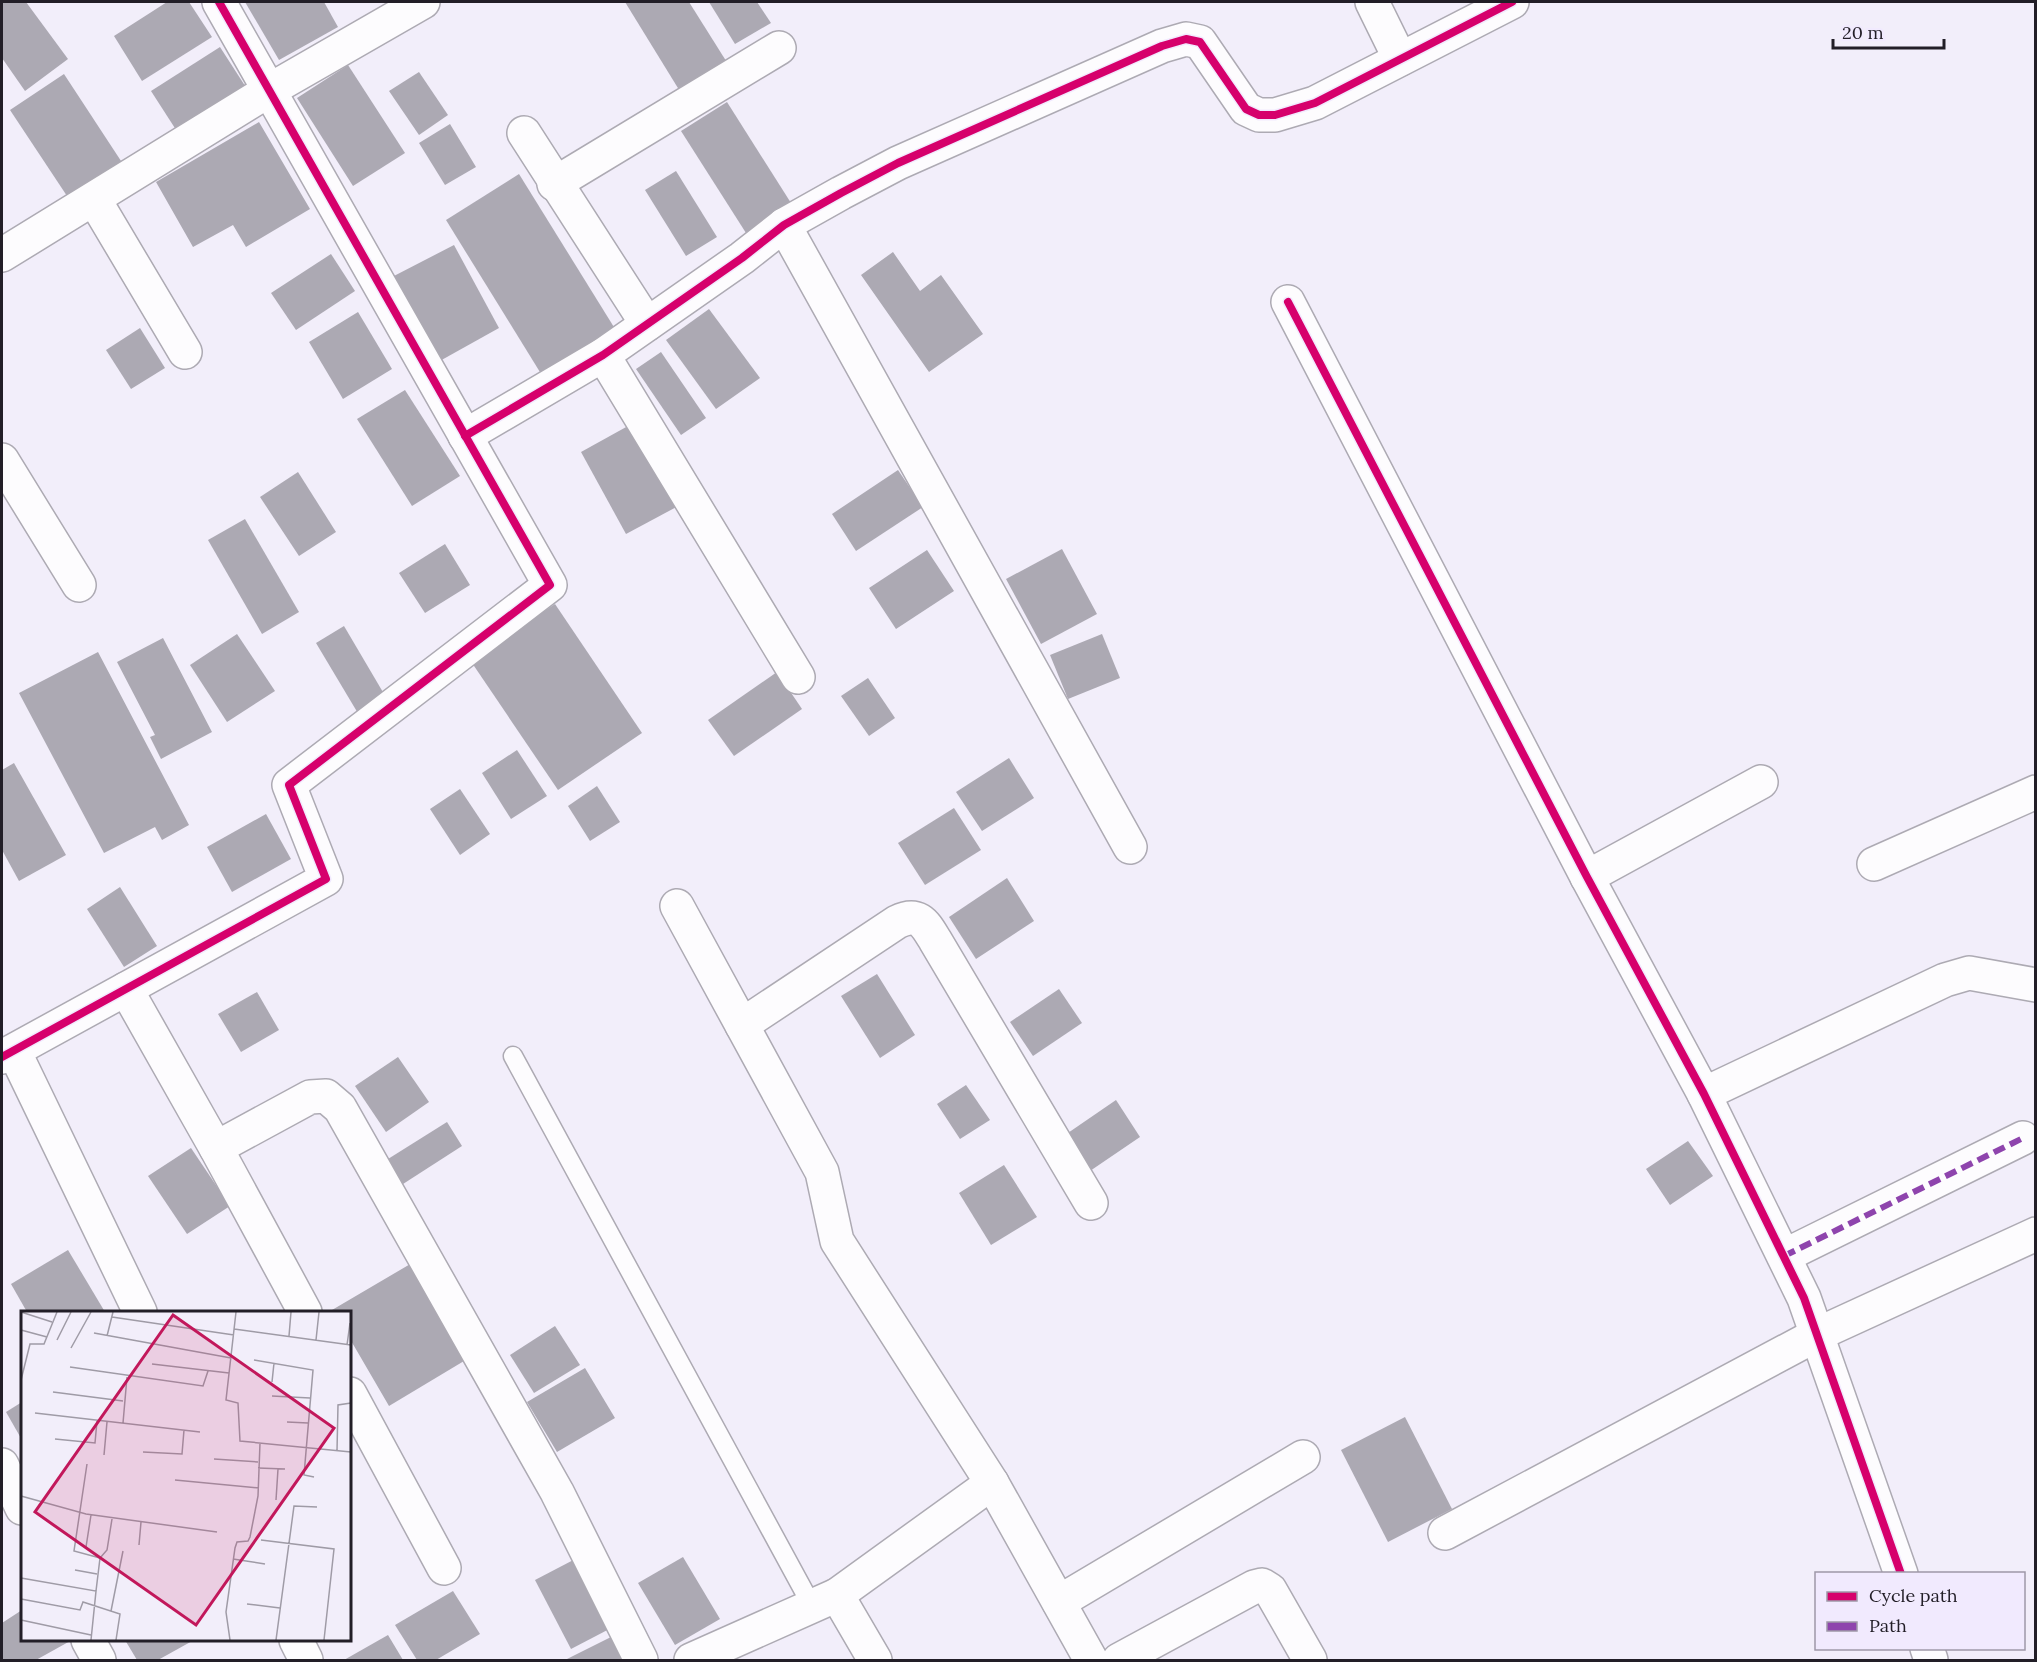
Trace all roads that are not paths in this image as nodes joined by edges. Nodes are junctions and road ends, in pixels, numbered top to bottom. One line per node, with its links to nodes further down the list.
1 (219, 2): 7 (street)
2 (423, 2): 7 (street)
3 (1372, 2): 6 (street)
4 (1512, 2): 6 (street)
5 (778, 48): 9 (street)
6 (1400, 58): 11 (street)
7 (268, 91): 10 (street); 17 (street)
8 (524, 133): 9 (street)
9 (554, 184): 14 (street)
10 (93, 199): 12 (street); 15 (street)
11 (784, 225): 14 (street); 23 (street)
12 (2, 255)
13 (1287, 302): 25 (street)
14 (647, 324): 16 (street)
15 (185, 352)
16 (603, 355): 17 (street); 20 (street)
17 (465, 435): 28 (street)
18 (2, 460): 19 (street)
19 (79, 585)
20 (798, 677)
21 (1761, 782): 25 (street)
22 (2036, 792): 24 (street)
23 (1130, 848)
24 (1874, 864)
25 (1587, 877): 32 (street)
26 (677, 906): 29 (street)
27 (2036, 985): 32 (street)
28 (126, 989): 30 (street); 34 (street)
29 (742, 1024): 35 (street); 44 (street)
30 (8, 1054): 38 (street)
31 (513, 1056): 49 (lane)
32 (1704, 1094): 37 (street)
33 (2024, 1138): 37 (street)
34 (216, 1148): 39 (street); 55 (street)
35 (1091, 1203)
36 (2036, 1234): 40 (street)
37 (1784, 1256): 40 (street)
38 (139, 1311)
39 (304, 1311)
40 (1818, 1334): 46 (street); 48 (street)
41 (351, 1396): 47 (street)
42 (1304, 1457): 50 (street)
43 (2, 1465): 45 (street)
44 (992, 1483): 49 (street); 50 (street)
45 (21, 1506)
46 (1445, 1533)
47 (444, 1568)
48 (1900, 1572)
49 (825, 1600): 56 (street); 57 (street)
50 (1059, 1602): 58 (street)
51 (89, 1641): 53 (street)
52 (296, 1641): 54 (street)
53 (99, 1660)
54 (306, 1660)
55 (641, 1660)
56 (691, 1660)
57 (875, 1660)
58 (1091, 1660)
59 (1119, 1660): 60 (street)
60 (1310, 1660)

